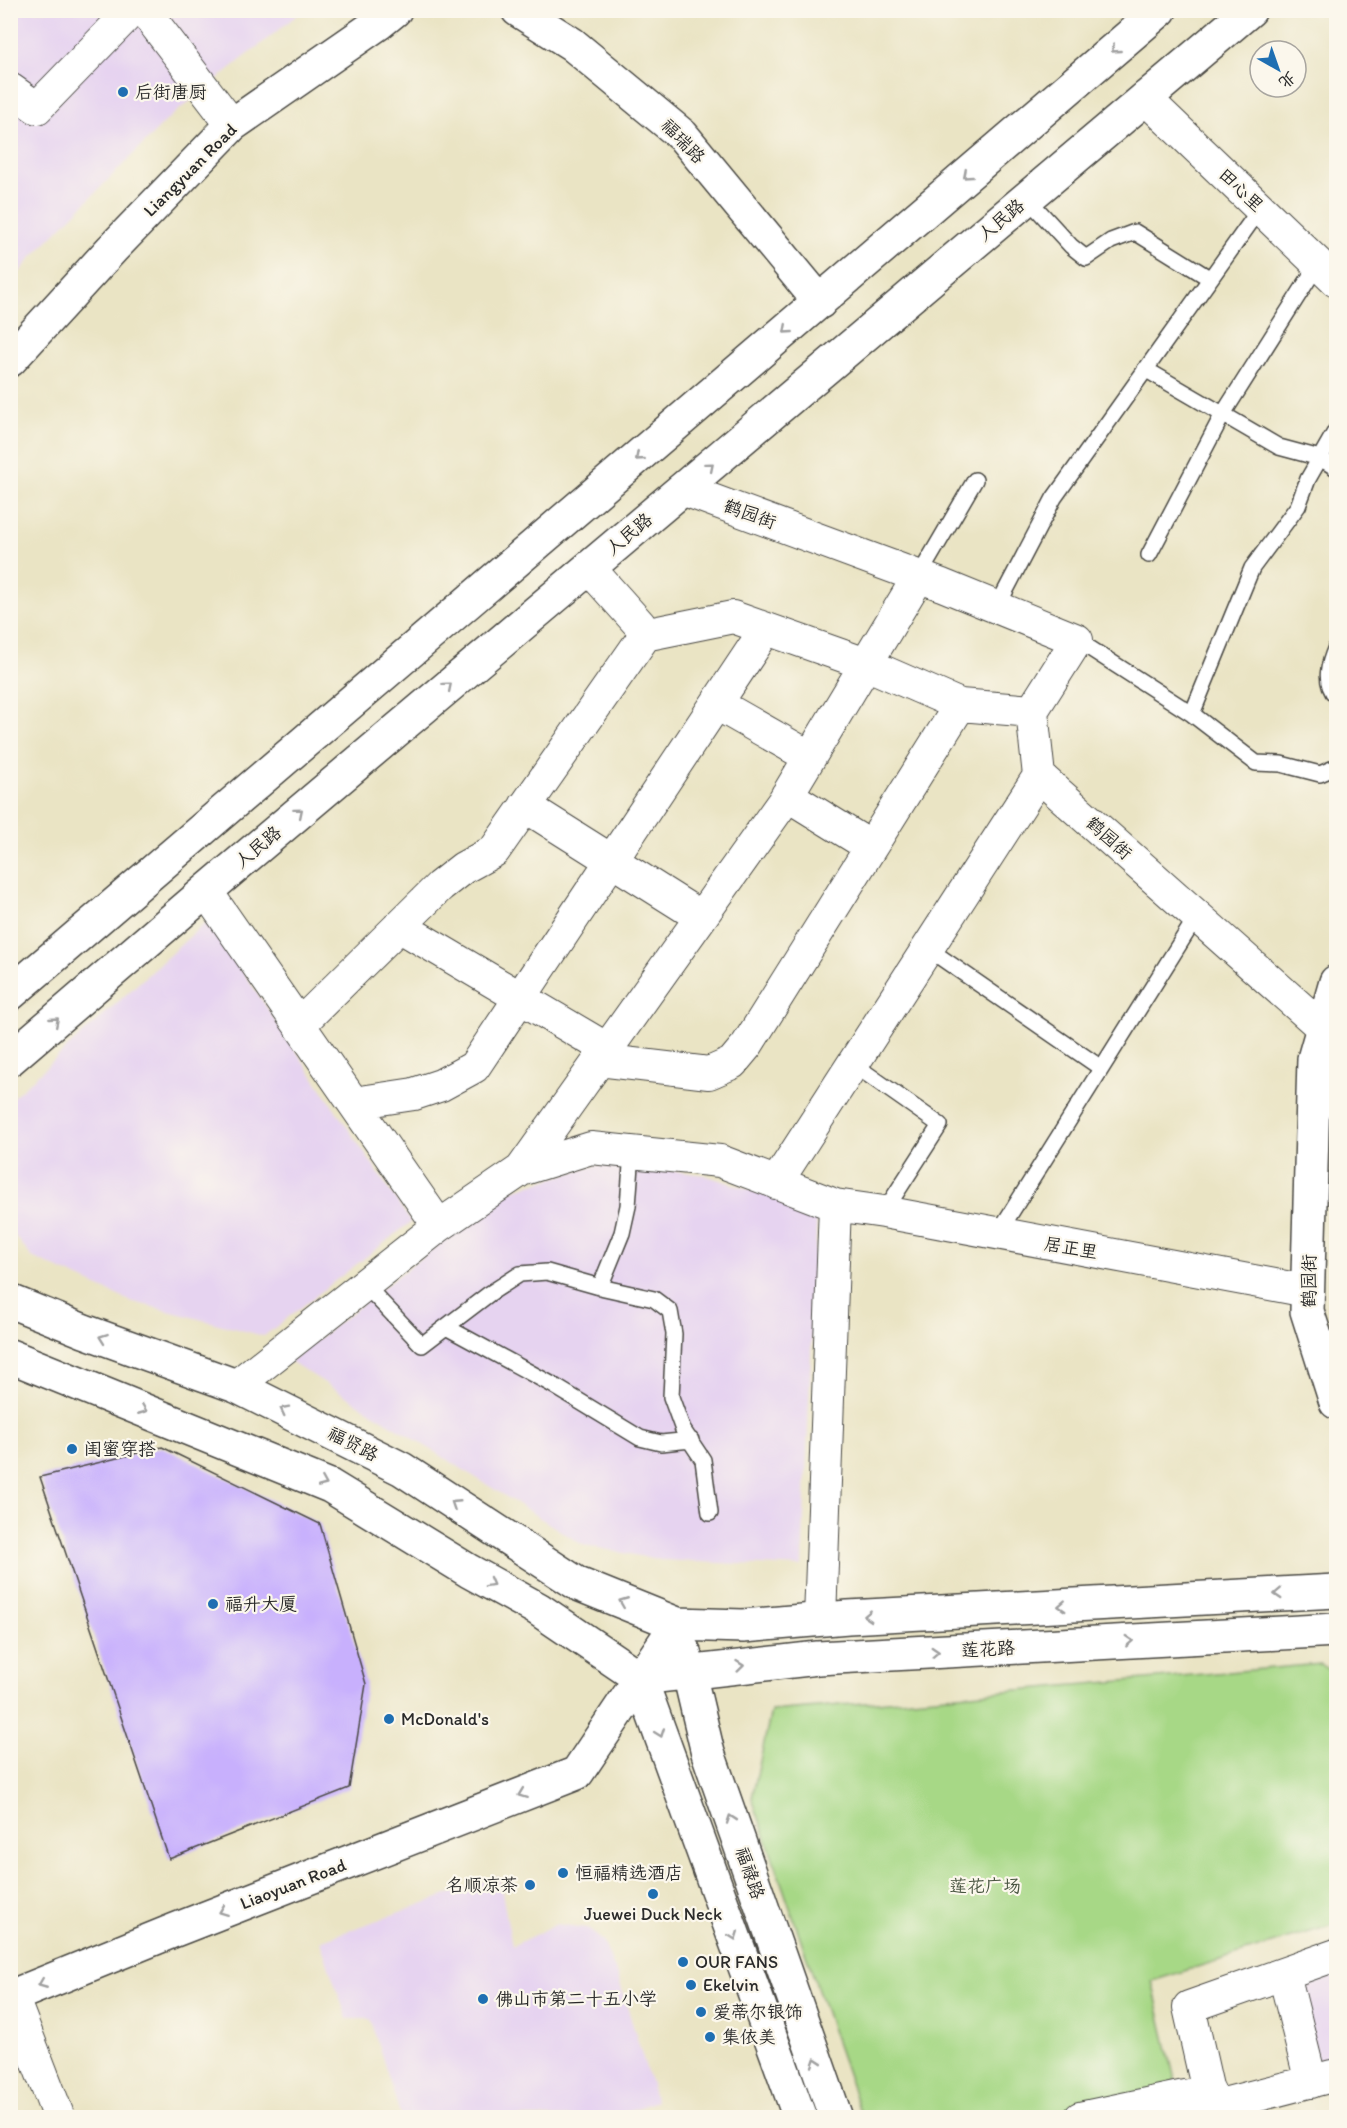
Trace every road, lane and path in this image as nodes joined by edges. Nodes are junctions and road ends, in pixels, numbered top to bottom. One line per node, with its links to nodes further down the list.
1 (132, 10): 7 (street)
2 (144, 10): 9 (street)
3 (395, 10): 9 (main road, Liangyuan Road)
4 (518, 10): 14 (main road, 福瑞路)
5 (1160, 10): 14 (main road, one-way to 14)
6 (1250, 10): 8 (main road, 人民路)
7 (10, 89)
8 (1145, 99): 10 (main road, 人民路); 11 (street, 田心里)
9 (232, 125): 15 (main road, Liangyuan Road)
10 (1028, 198): 13 (lane); 22 (main road, 人民路, one-way to 10)
11 (1260, 208): 12 (street, 田心里); 13 (lane)
12 (1327, 273): 17 (lane)
13 (1209, 278): 16 (lane)
14 (820, 302): 50 (main road, one-way to 50)
15 (10, 360)
16 (1145, 369): 17 (lane); 26 (lane)
17 (1223, 414): 19 (lane); 23 (lane)
18 (1336, 430): 19 (lane)
19 (1320, 458): 20 (lane); 36 (lane)
20 (1336, 468)
21 (975, 480): 25 (lane)
22 (682, 489): 24 (main road, 人民路); 25 (street, 鹤园街)
23 (1149, 555)
24 (589, 568): 28 (street); 44 (main road, 人民路, one-way to 24)
25 (919, 576): 26 (street, 鹤园街); 31 (street)
26 (997, 607): 29 (street, 鹤园街)
27 (766, 629): 28 (street); 31 (street); 33 (street)
28 (644, 634): 41 (street)
29 (1077, 640): 35 (street); 36 (lane)
30 (1336, 647): 32 (lane)
31 (866, 664): 34 (street); 37 (street)
32 (1336, 696)
33 (717, 704): 37 (street); 43 (street)
34 (960, 705): 35 (street); 42 (street)
35 (1032, 711): 39 (street)
36 (1192, 714): 38 (lane)
37 (810, 757): 40 (street)
38 (1336, 767)
39 (1039, 776): 45 (street, 鹤园街); 48 (street)
40 (788, 795): 42 (street); 46 (street)
41 (525, 806): 43 (street); 47 (street)
42 (871, 847): 54 (street)
43 (612, 860): 46 (street); 51 (street)
44 (206, 891): 52 (street); 55 (main road, 人民路, one-way to 44)
45 (1197, 916): 53 (street, 鹤园街); 57 (lane)
46 (701, 917): 54 (street)
47 (399, 926): 51 (street); 52 (street)
48 (927, 948): 56 (street); 57 (lane)
49 (1336, 982): 53 (main road)
50 (10, 994)
51 (521, 998): 54 (street); 58 (street)
52 (299, 1025): 58 (street)
53 (1323, 1028): 68 (main road, 鹤园街)
54 (603, 1055): 60 (street)
55 (10, 1059)
56 (853, 1064): 61 (street); 63 (lane)
57 (1101, 1068): 65 (lane)
58 (354, 1103): 64 (street)
59 (633, 1152): 60 (street, 居正里); 61 (street, 居正里); 67 (lane)
60 (521, 1170): 64 (street)
61 (776, 1183): 62 (street, 居正里)
62 (835, 1205): 63 (street, 居正里); 77 (street)
63 (885, 1212): 65 (street, 居正里)
64 (440, 1226): 66 (street)
65 (997, 1235): 68 (street, 居正里)
66 (364, 1285): 70 (lane); 72 (street)
67 (600, 1287): 70 (lane); 74 (lane)
68 (1307, 1291): 73 (main road, 鹤园街)
69 (10, 1301): 72 (main road, 福贤路, one-way to 69)
70 (446, 1327): 74 (lane)
71 (10, 1356): 81 (main road, one-way to 81)
72 (236, 1386): 78 (main road, 福贤路, one-way to 72)
73 (1336, 1402)
74 (691, 1440): 75 (lane)
75 (710, 1513)
76 (1336, 1591): 77 (main road, one-way to 77)
77 (820, 1619): 78 (main road)
78 (677, 1624): 80 (main road, 福禄路); 81 (main road)
79 (1336, 1630): 80 (main road, 莲花路, one-way to 79)
80 (689, 1671): 81 (main road, 莲花路); 88 (main road, 福禄路, one-way to 80)
81 (640, 1678): 84 (main road, Liaoyuan Road, one-way to 84); 87 (main road, 福禄路, one-way to 87)
82 (1336, 1956): 83 (street)
83 (1284, 1974): 85 (street); 85 (street)
84 (11, 1996): 86 (street)
85 (1211, 2105): 89 (street)
86 (59, 2118)
87 (800, 2118)
88 (836, 2118)
89 (1080, 2118)

